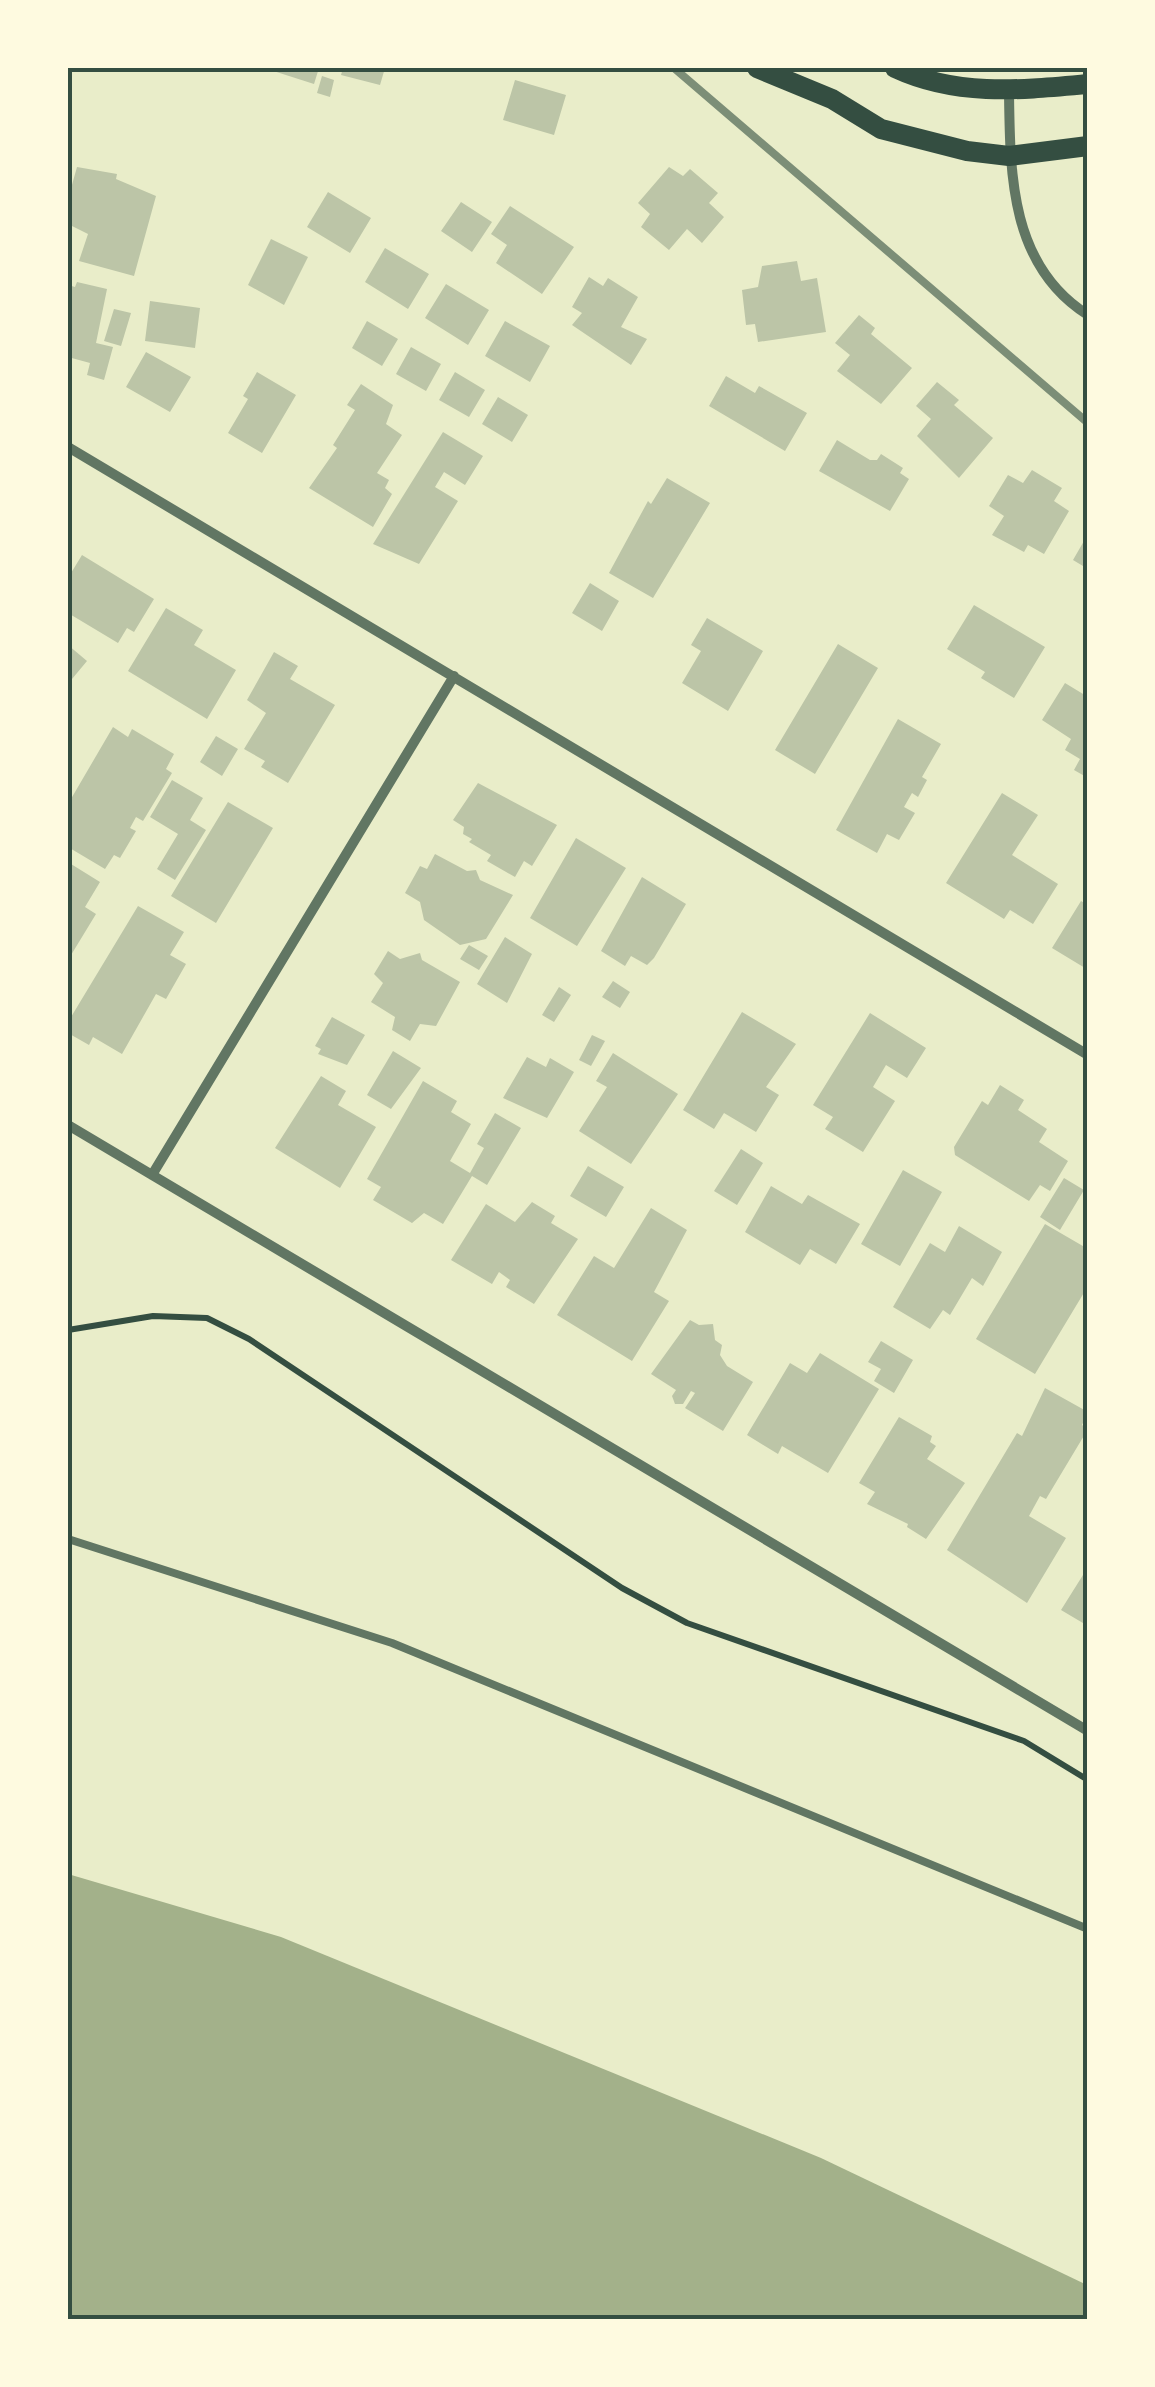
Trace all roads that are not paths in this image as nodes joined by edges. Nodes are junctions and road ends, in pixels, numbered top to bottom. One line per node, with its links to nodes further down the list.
1 (757, 68): 6 (main road)
2 (895, 68): 4 (main road)
3 (1088, 84): 4 (main road)
4 (1009, 90): 6 (street)
5 (1088, 146): 6 (main road)
6 (1010, 156): 7 (street)
7 (1088, 315)
8 (68, 447): 9 (street)
9 (454, 676): 10 (street); 12 (street)
10 (1088, 1056)
11 (68, 1125): 12 (street)
12 (152, 1174): 14 (street)
13 (68, 1539): 15 (lane)
14 (1088, 1731)
15 (1088, 1928)

